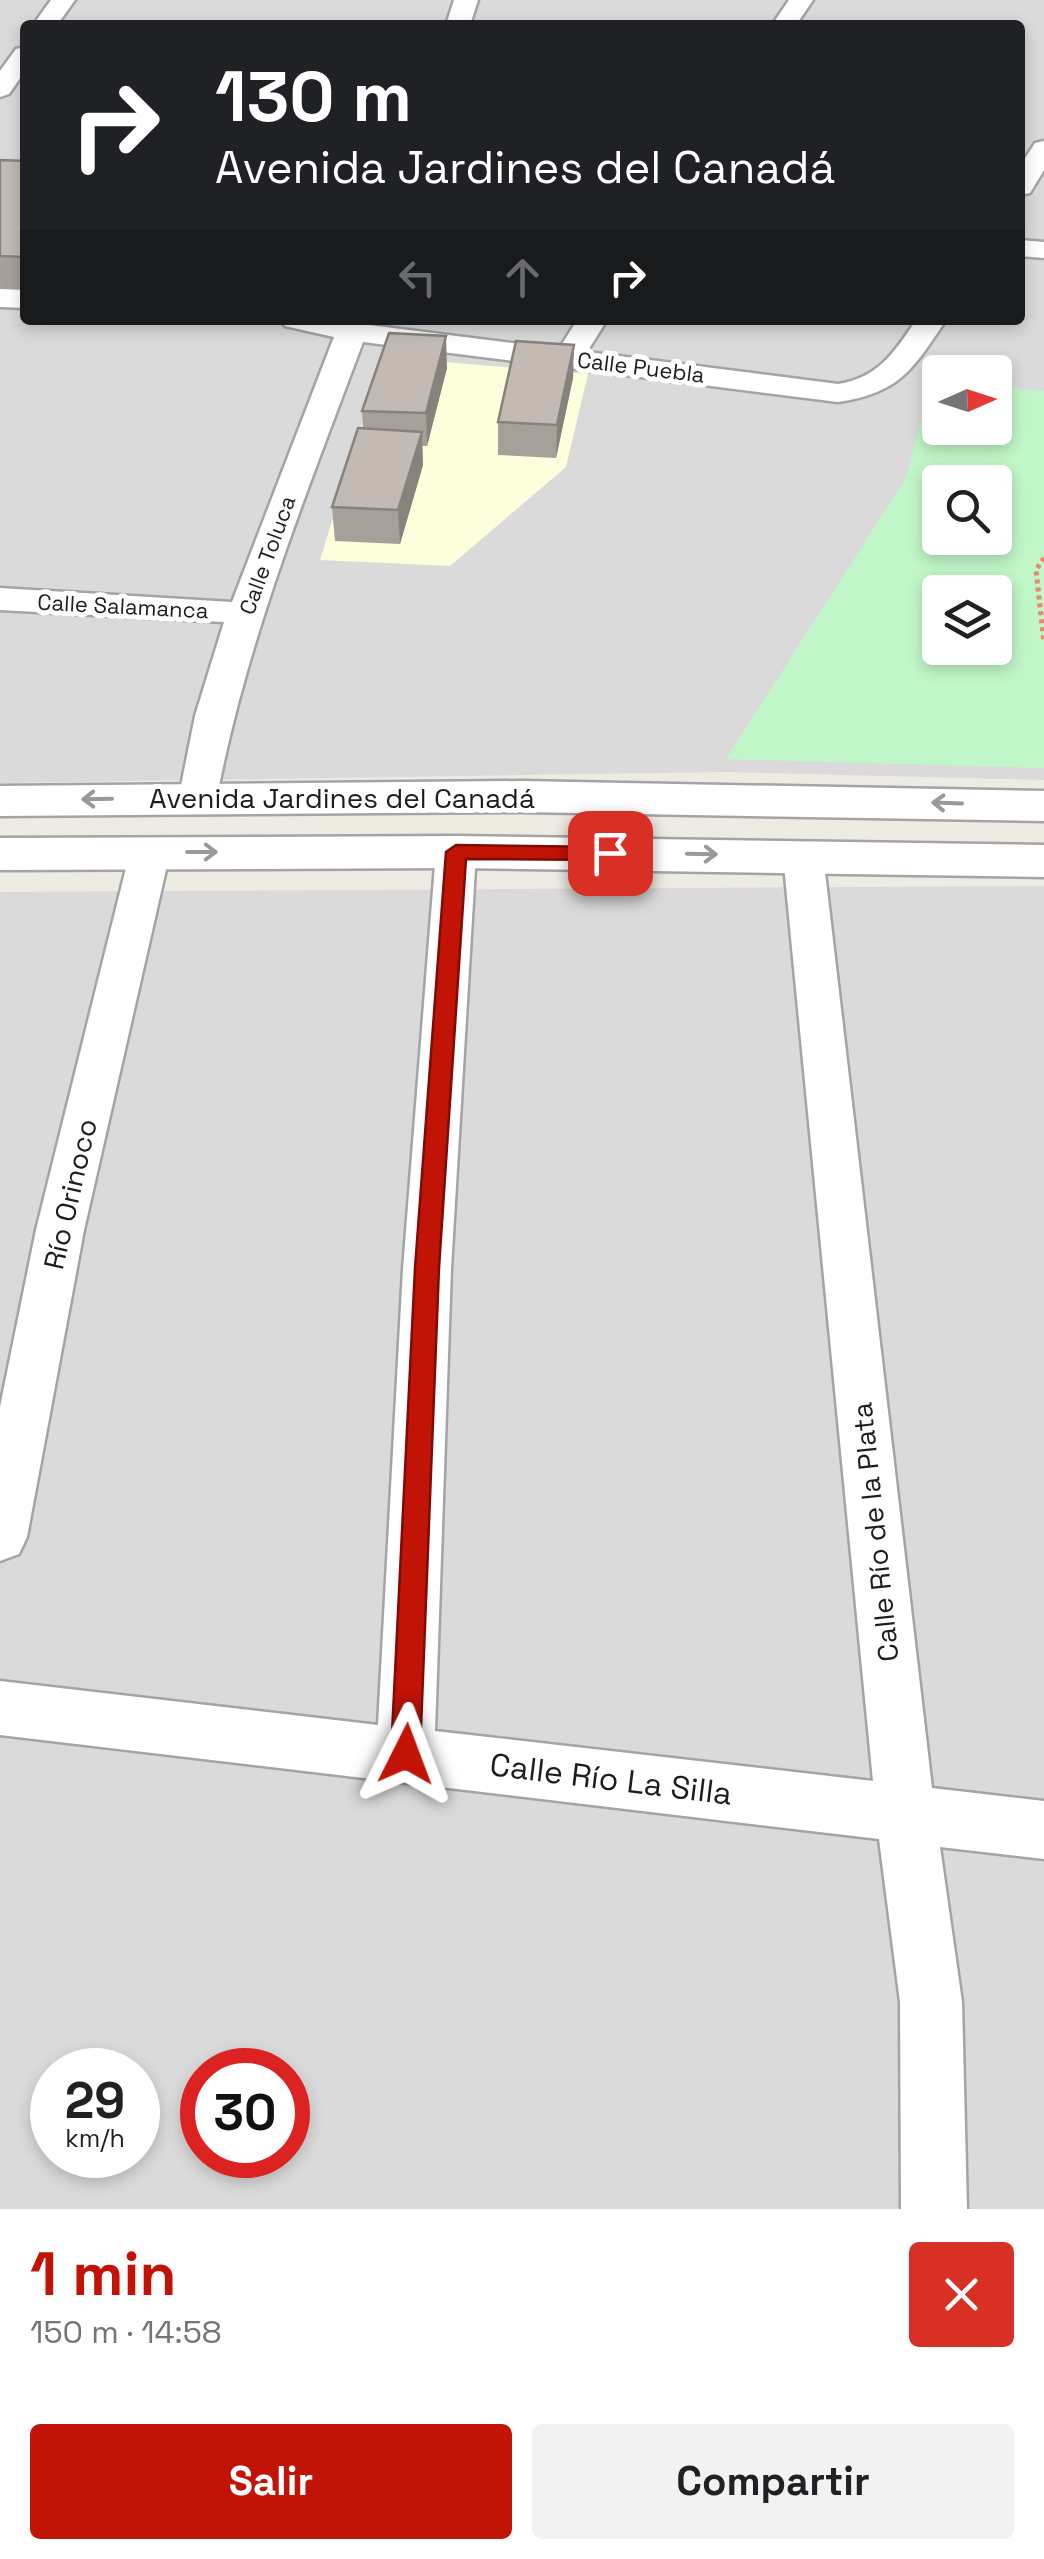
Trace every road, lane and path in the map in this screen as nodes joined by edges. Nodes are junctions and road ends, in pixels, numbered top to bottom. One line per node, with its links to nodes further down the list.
1 (20, 63): 2 (street)
2 (7, 88)
3 (1044, 149): 4 (street)
4 (1025, 179)
5 (589, 325): 8 (street)
6 (928, 325): 8 (street, Calle Puebla)
7 (354, 326): 8 (street, Calle Puebla); 11 (street, Calle Toluca)
8 (568, 357)
9 (1044, 558): 12 (path)
10 (0, 599): 11 (street, Calle Salamanca)
11 (245, 613): 13 (street, Calle Toluca)
12 (1044, 643)
13 (198, 796): 14 (street, Avenida Jardines del Canadá, one-way to 14); 15 (street, Avenida Jardines del Canadá, one-way to 13)
14 (0, 801)
15 (1044, 806)
16 (150, 852): 17 (street, Avenida Jardines del Canadá, one-way to 17); 18 (street, Avenida Jardines del Canadá); 21 (street, Río Orinoco)
17 (456, 852): 19 (street, Avenida Jardines del Canadá, one-way to 19); 23 (street)
18 (0, 854)
19 (803, 855): 20 (street, Avenida Jardines del Canadá); 24 (street, Calle Río de la Plata)
20 (1044, 861)
21 (0, 1537)
22 (0, 1708): 23 (street, Calle Río La Silla)
23 (406, 1754): 24 (street, Calle Río La Silla)
24 (906, 1816): 25 (street, Calle Río La Silla); 26 (street, Calle Río de la Plata)
25 (1044, 1830)
26 (934, 2209)

